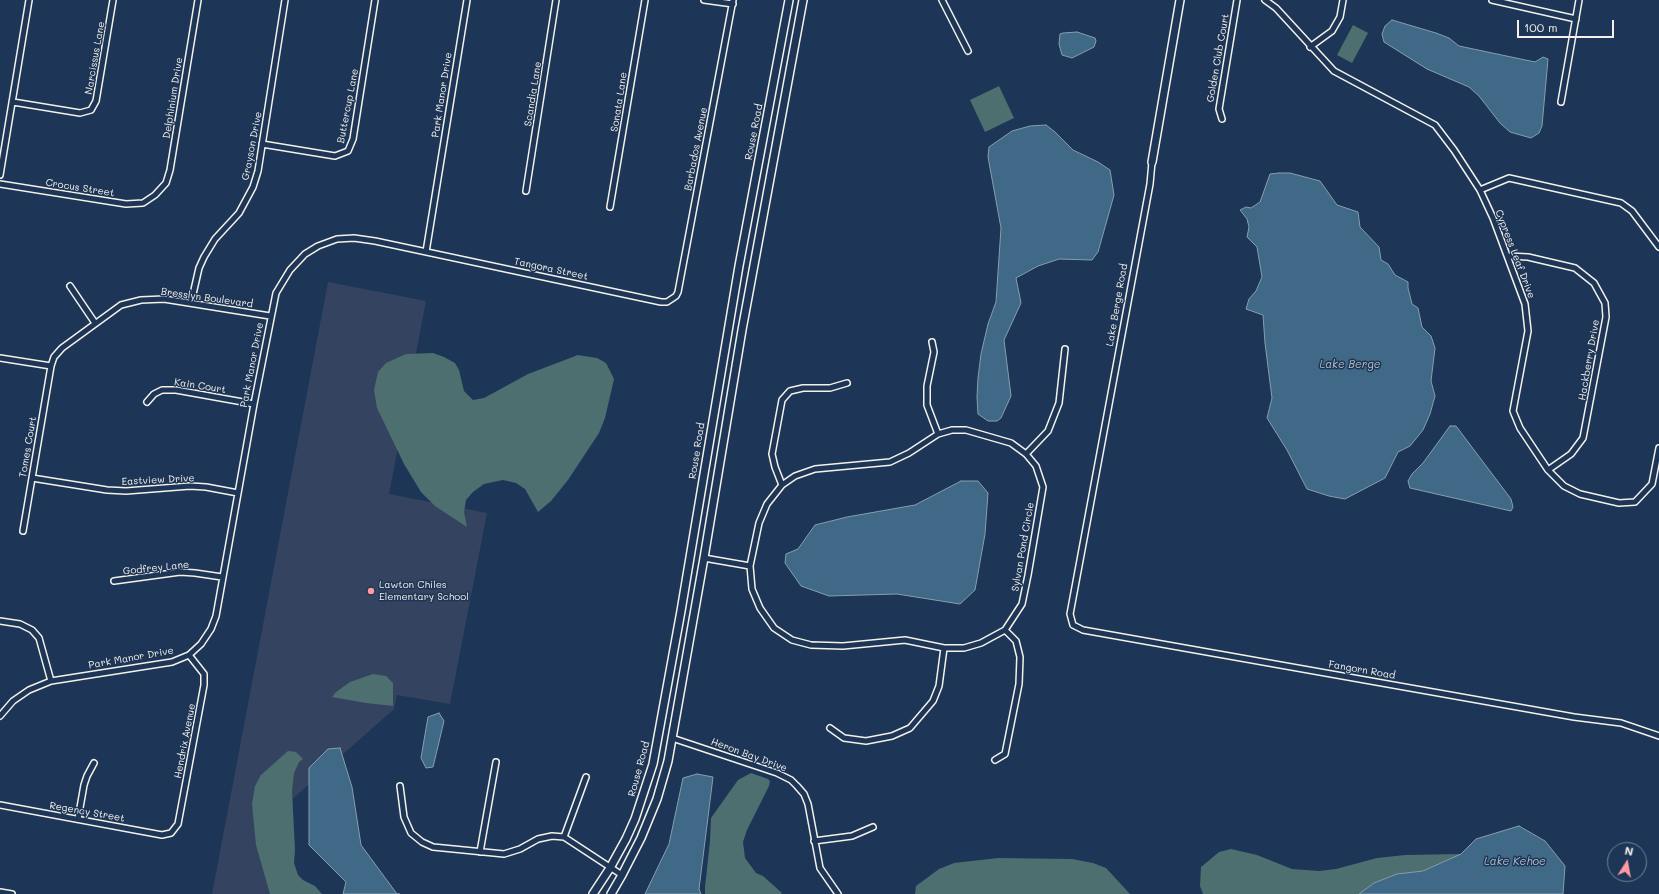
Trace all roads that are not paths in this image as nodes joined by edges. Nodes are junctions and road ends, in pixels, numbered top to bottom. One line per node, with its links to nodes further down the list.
1 (30, 0): 23 (street)
2 (113, 0): 23 (street, Narcissus Lane)
3 (198, 0): 32 (street, Delphinium Drive)
4 (286, 0): 26 (street, Grayson Drive)
5 (375, 0): 26 (street, Buttercup Lane)
6 (466, 0): 35 (street, Park Manor Drive)
7 (556, 0): 31 (street, Scandia Lane)
8 (645, 0): 33 (street, Sonata Lane)
9 (704, 0): 19 (street)
10 (789, 0): 83 (street, Rouse Road)
11 (803, 0): 57 (street)
12 (942, 0): 22 (street)
13 (1180, 0): 27 (street, Lake Berge Road)
14 (1238, 0): 25 (street, Golden Club Court)
15 (1265, 0): 21 (street, Cypress Leaf Drive)
16 (1343, 0): 21 (street)
17 (1492, 0): 20 (street)
18 (1579, 0): 20 (street)
19 (733, 2): 38 (street, Barbados Avenue)
20 (1576, 19): 24 (street)
21 (1310, 47): 30 (street, Cypress Leaf Drive)
22 (968, 51)
23 (13, 102): 28 (street)
24 (1561, 102)
25 (1222, 119)
26 (262, 144): 39 (street, Grayson Drive)
27 (1152, 162): 61 (street, Lake Berge Road)
28 (0, 175)
29 (0, 184): 32 (street, Crocus Street)
30 (1480, 190): 34 (street); 36 (street, Cypress Leaf Drive)
31 (526, 191)
32 (155, 195)
33 (610, 207)
34 (1659, 246)
35 (426, 252): 38 (street, Tangora Street); 40 (street, Park Manor Drive)
36 (1508, 256): 52 (street, Cypress Leaf Drive); 52 (street, Hackberry Drive)
37 (70, 286): 41 (street)
38 (672, 300)
39 (191, 303): 40 (street, Bresslyn Boulevard); 41 (street, Bresslyn Boulevard)
40 (270, 316): 48 (street, Park Manor Drive)
41 (95, 323): 45 (street, Bresslyn Boulevard)
42 (932, 342): 49 (street)
43 (1065, 349): 51 (street)
44 (0, 358): 45 (street)
45 (51, 366): 53 (street, Tomes Court)
46 (847, 383): 54 (street)
47 (147, 402): 48 (street, Kain Court)
48 (254, 404): 55 (street, Park Manor Drive)
49 (938, 434): 51 (street, Sylvan Pond Circle); 54 (street, Sylvan Pond Circle)
50 (1659, 448): 52 (street, Cypress Leaf Drive)
51 (1026, 454): 63 (street, Sylvan Pond Circle)
52 (1548, 470)
53 (32, 478): 55 (street, Eastview Drive); 56 (street, Tomes Court)
54 (782, 485): 58 (street, Sylvan Pond Circle)
55 (238, 493): 59 (street, Park Manor Drive)
56 (23, 530)
57 (704, 558): 58 (street); 70 (street)
58 (750, 566): 64 (street, Sylvan Pond Circle)
59 (222, 577): 60 (street, Godfrey Lane); 65 (street, Park Manor Drive)
60 (114, 581)
61 (1070, 614): 69 (street, Fangorn Road)
62 (0, 621): 66 (street)
63 (1005, 630): 64 (street, Sylvan Pond Circle); 71 (street)
64 (944, 648): 68 (street)
65 (189, 655): 66 (street, Park Manor Drive); 79 (street, Hendrix Avenue)
66 (51, 681): 67 (street, Park Manor Drive)
67 (0, 716)
68 (830, 728)
69 (1659, 736)
70 (672, 738): 81 (street, Heron Bay Drive); 84 (street)
71 (995, 760)
72 (496, 762): 82 (street)
73 (94, 763): 77 (street)
74 (586, 776): 80 (street)
75 (400, 786): 82 (street)
76 (0, 806): 77 (street, Regency Street)
77 (78, 820): 79 (street, Regency Street)
78 (873, 828): 81 (street)
79 (171, 833)
80 (564, 837): 82 (street); 83 (street)
81 (814, 841): 89 (street, Heron Bay Drive)
82 (480, 852)
83 (610, 868): 84 (street); 87 (street, Rouse Road)
84 (622, 875): 88 (street)
85 (0, 892): 86 (street)
86 (12, 894)
87 (593, 894)
88 (610, 894)
89 (838, 894)

